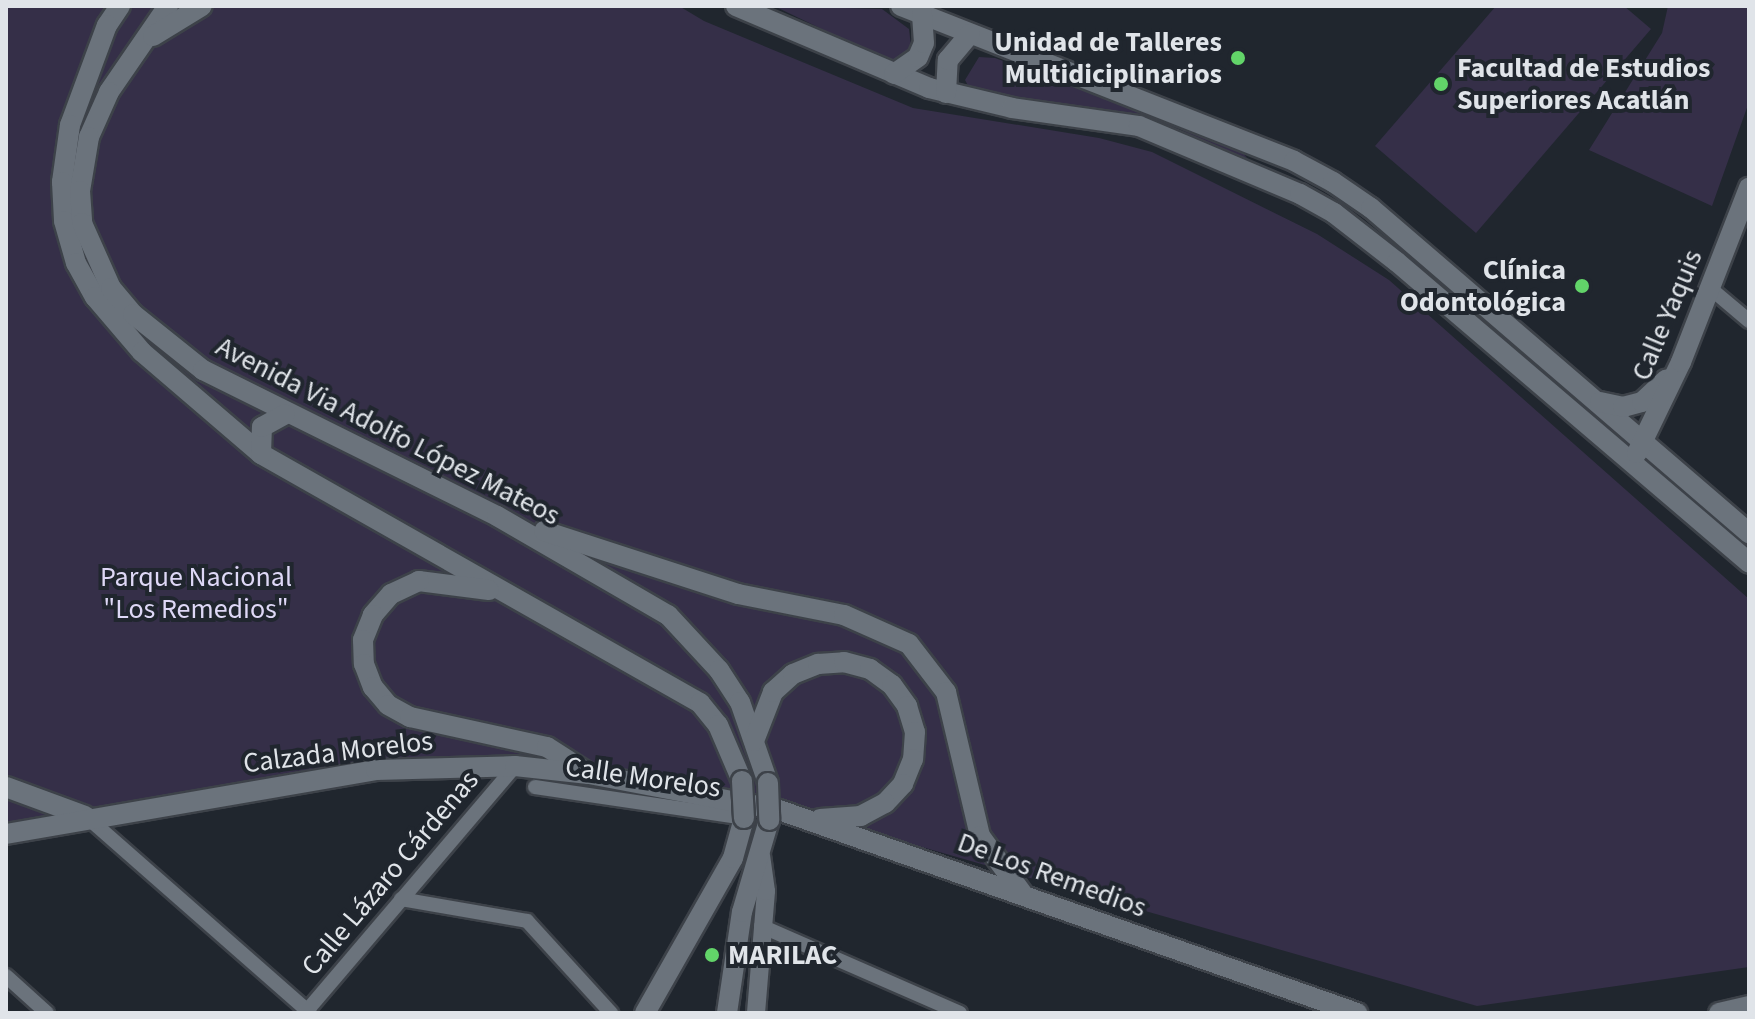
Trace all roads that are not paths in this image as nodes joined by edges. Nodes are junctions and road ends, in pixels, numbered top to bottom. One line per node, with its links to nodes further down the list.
1 (120, 6): 7 (main road, Avenida Via Adolfo López Mateos)
2 (168, 6): 9 (main road, Avenida Via Adolfo López Mateos)
3 (202, 6): 9 (main road)
4 (736, 6): 10 (main road)
5 (901, 6): 6 (main road)
6 (922, 14): 8 (main road); 10 (main road)
7 (107, 16): 20 (main road, Avenida Via Adolfo López Mateos)
8 (970, 34): 11 (main road); 17 (main road)
9 (137, 48): 18 (main road, Avenida Via Adolfo López Mateos)
10 (894, 74): 11 (main road)
11 (946, 93): 21 (main road)
12 (1749, 188): 13 (main road, Calle Yaquis)
13 (1744, 214): 14 (main road, Calle Yaquis)
14 (1710, 288): 15 (street); 16 (main road, Calle Yaquis)
15 (1749, 321)
16 (1681, 362): 17 (main road); 19 (main road, Calle Yaquis)
17 (1596, 402): 19 (main road)
18 (285, 414): 20 (main road); 22 (main road, Avenida Via Adolfo López Mateos)
19 (1642, 441): 21 (main road, Calle Yaquis); 23 (main road)
20 (261, 454): 25 (main road, Avenida Via Adolfo López Mateos)
21 (1633, 462): 24 (main road)
22 (497, 516): 26 (main road, Avenida Via Adolfo López Mateos); 37 (main road)
23 (1749, 533)
24 (1749, 563)
25 (512, 595): 28 (main road); 33 (main road, Avenida Via Adolfo López Mateos, bridge)
26 (754, 741): 34 (main road); 36 (main road, Avenida Via Adolfo López Mateos, bridge)
27 (515, 766): 28 (main road, Calzada Morelos); 32 (main road, Calzada Morelos); 38 (street, Calle Lázaro Cárdenas)
28 (589, 774): 31 (main road, Calzada Morelos)
29 (6, 787): 32 (main road)
30 (535, 787): 33 (street, Calle Morelos)
31 (727, 797): 34 (main road, De Los Remedios)
32 (88, 818): 35 (main road, Calzada Morelos); 43 (street)
33 (744, 818): 46 (main road)
34 (803, 818): 37 (main road, De Los Remedios)
35 (6, 834)
36 (761, 856): 39 (street); 47 (main road, Avenida Via Adolfo López Mateos)
37 (1022, 893): 42 (main road, De Los Remedios)
38 (401, 899): 43 (street, Calle Lázaro Cárdenas); 45 (street)
39 (761, 926): 48 (street); 49 (street)
40 (6, 976): 44 (street)
41 (1749, 1006): 51 (main road)
42 (1336, 1010): 50 (main road, De Los Remedios)
43 (307, 1012)
44 (47, 1013)
45 (611, 1013)
46 (645, 1013)
47 (727, 1013)
48 (756, 1013)
49 (960, 1013)
50 (1357, 1013)
51 (1719, 1013)

